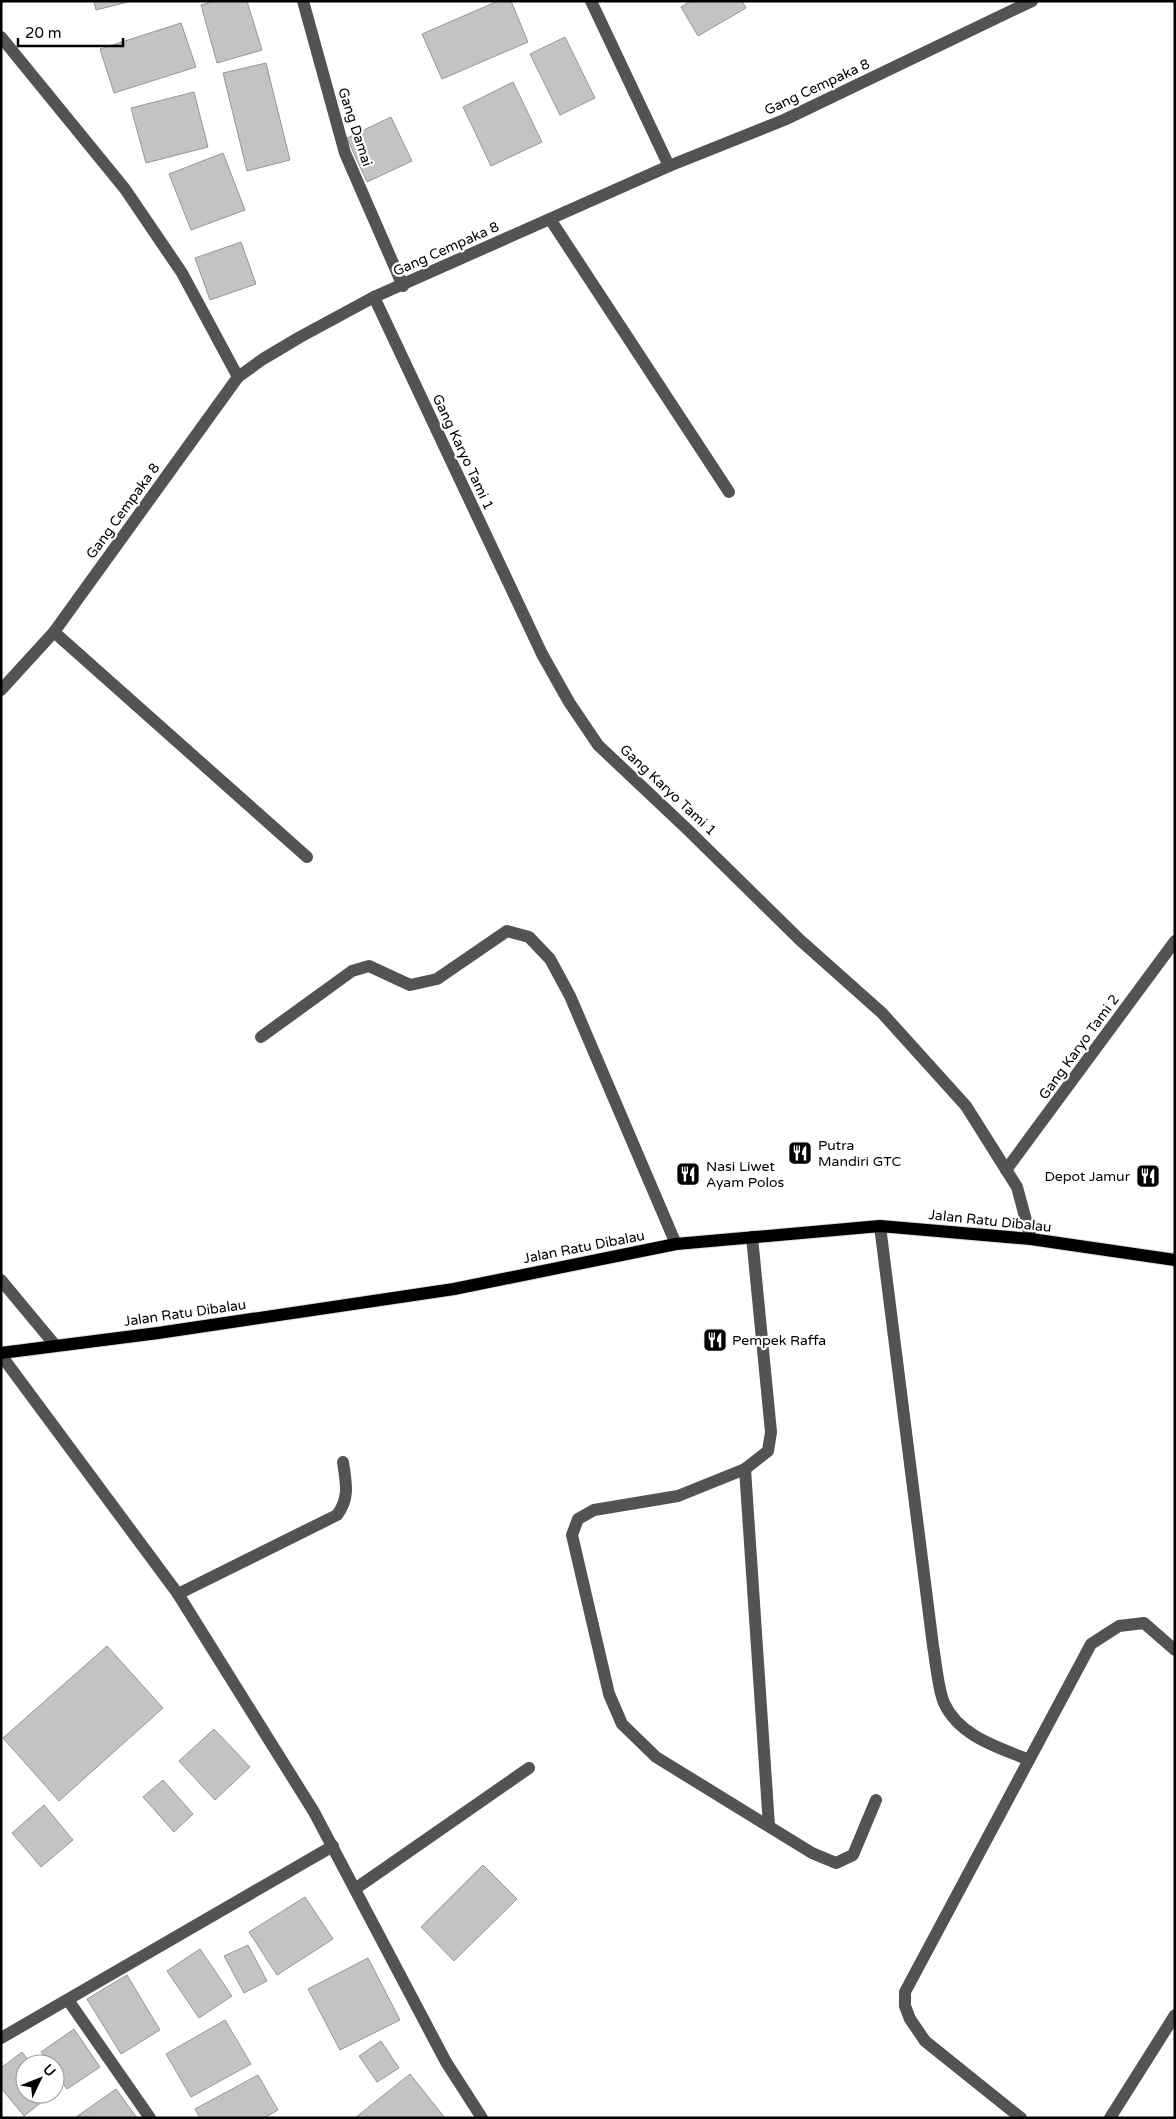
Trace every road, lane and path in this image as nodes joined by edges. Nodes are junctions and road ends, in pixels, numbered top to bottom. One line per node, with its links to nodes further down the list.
1 (303, 1): 7 (street, Gang Damai)
2 (591, 1): 5 (street)
3 (1032, 1): 5 (street, Gang Cempaka 8)
4 (1, 37): 9 (street)
5 (669, 166): 6 (street, Gang Cempaka 8)
6 (550, 219): 7 (street, Gang Cempaka 8); 10 (street)
7 (403, 286): 8 (street, Gang Cempaka 8)
8 (374, 297): 9 (street, Gang Cempaka 8); 16 (street, Gang Karyo Tami 1)
9 (238, 377): 11 (street, Gang Cempaka 8)
10 (729, 492)
11 (54, 632): 12 (street, Gang Cempaka 8); 13 (street)
12 (1, 690)
13 (307, 857)
14 (1175, 941): 16 (street, Gang Karyo Tami 2)
15 (261, 1038): 20 (street)
16 (1006, 1170): 19 (street, Gang Karyo Tami 1)
17 (880, 1226): 18 (main road, Jalan Ratu Dibalau); 19 (main road, Jalan Ratu Dibalau); 29 (street)
18 (752, 1238): 20 (main road, Jalan Ratu Dibalau); 26 (street)
19 (1031, 1239): 21 (main road, Jalan Ratu Dibalau)
20 (676, 1244): 23 (main road, Jalan Ratu Dibalau)
21 (1175, 1260)
22 (1, 1280): 23 (street)
23 (55, 1345): 24 (main road, Jalan Ratu Dibalau)
24 (1, 1354): 27 (street)
25 (344, 1462): 27 (street)
26 (745, 1469): 32 (street); 32 (street)
27 (178, 1594): 33 (street)
28 (1175, 1650): 29 (street)
29 (1029, 1760): 40 (street)
30 (529, 1768): 34 (street)
31 (876, 1800): 32 (street)
32 (769, 1826)
33 (332, 1846): 34 (street); 35 (street)
34 (355, 1889): 39 (street)
35 (68, 2000): 37 (street); 38 (street)
36 (1175, 2015): 41 (street)
37 (1, 2038)
38 (150, 2118)
39 (482, 2118)
40 (1021, 2118)
41 (1110, 2118)

